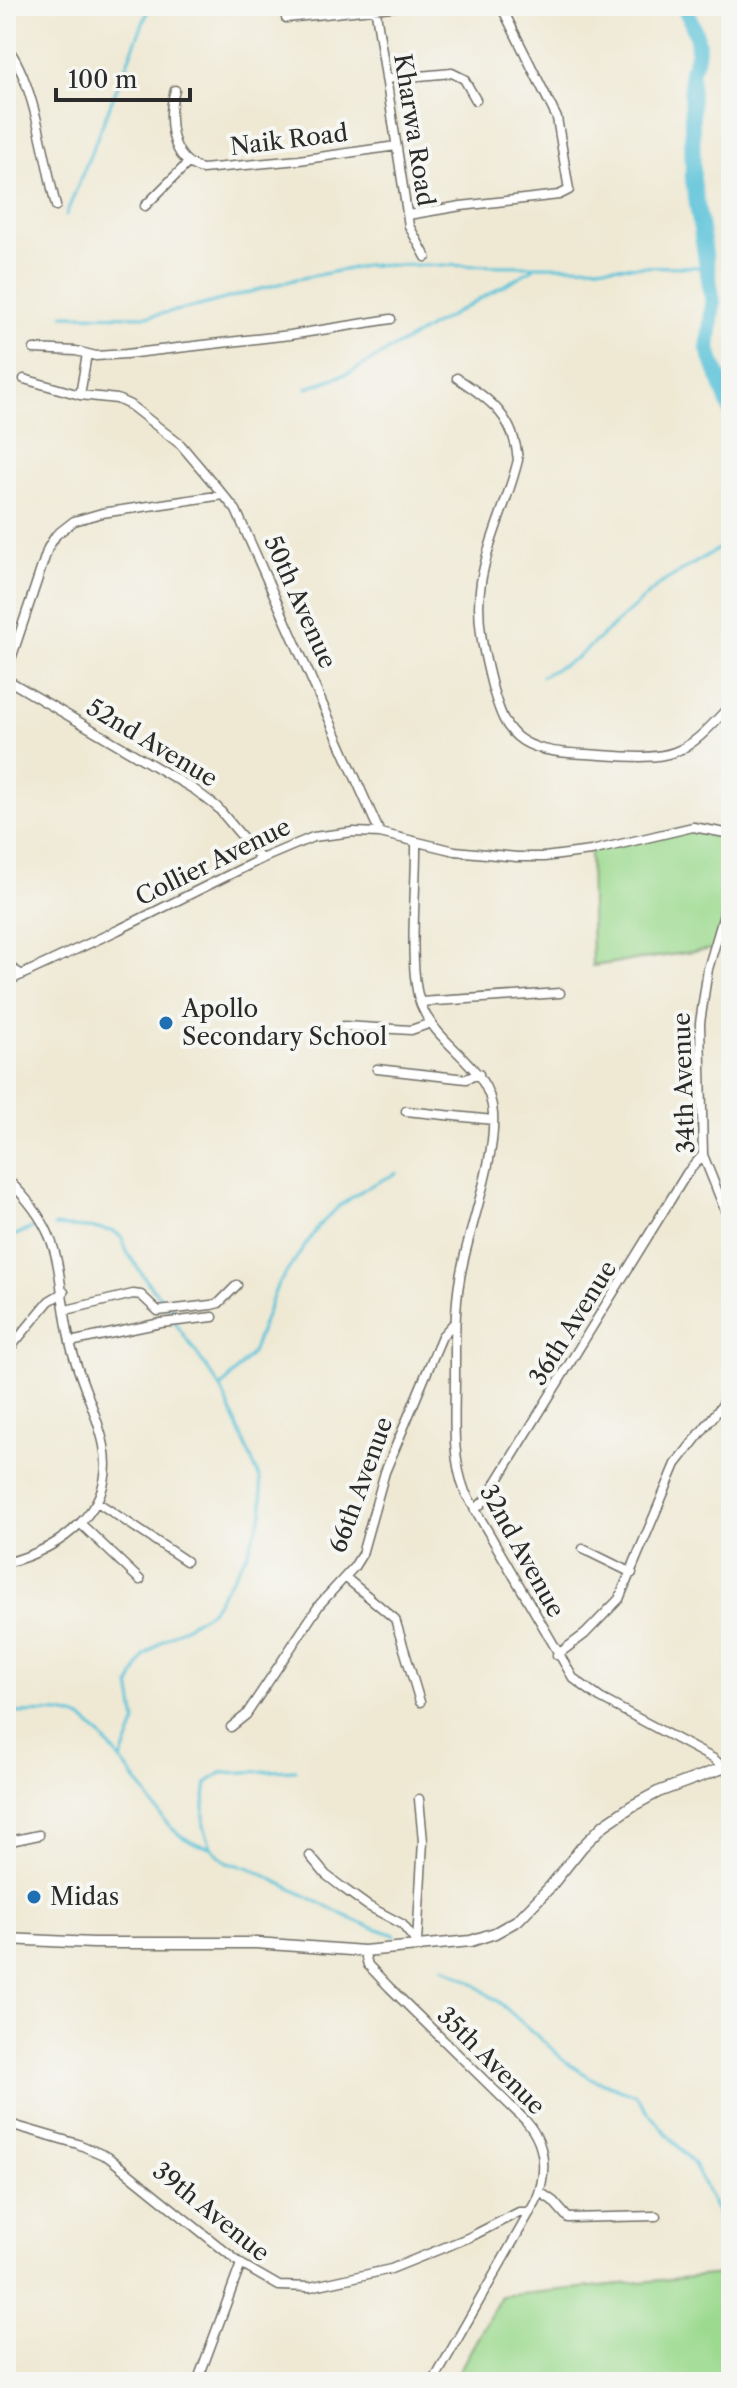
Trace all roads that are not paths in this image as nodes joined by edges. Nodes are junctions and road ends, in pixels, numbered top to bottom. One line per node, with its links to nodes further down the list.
1 (401, 6): 3 (street)
2 (501, 6): 13 (street)
3 (375, 7): 4 (street); 6 (street, Kharwa Road)
4 (286, 18)
5 (6, 46): 11 (street)
6 (386, 79): 8 (street); 9 (street, Kharwa Road)
7 (175, 90): 10 (street)
8 (476, 100)
9 (396, 146): 10 (street, Naik Road); 13 (street, Kharwa Road)
10 (188, 163): 12 (street)
11 (56, 206)
12 (145, 206)
13 (408, 215): 14 (street, Kharwa Road)
14 (426, 257)
15 (391, 319): 17 (street)
16 (34, 349): 17 (street)
17 (87, 354): 20 (street)
18 (457, 378): 23 (street)
19 (24, 379): 20 (street, 50th Avenue)
20 (80, 395): 21 (street, 50th Avenue)
21 (223, 495): 22 (street); 24 (street, 50th Avenue)
22 (6, 677): 27 (street, 52nd Avenue)
23 (731, 704)
24 (380, 833): 26 (street, Collier Avenue); 27 (street, Collier Avenue)
25 (731, 834): 26 (street, Collier Avenue)
26 (416, 842): 33 (street, 32nd Avenue)
27 (261, 859): 30 (street, Collier Avenue)
28 (731, 891): 40 (street, 34th Avenue)
29 (6, 965): 30 (street)
30 (22, 975): 31 (street, Collier Avenue)
31 (6, 982)
32 (560, 993): 33 (street)
33 (420, 1002): 34 (street, 32nd Avenue)
34 (431, 1023): 35 (street); 37 (street, 32nd Avenue)
35 (344, 1026)
36 (377, 1069): 37 (street)
37 (479, 1074): 39 (street, 32nd Avenue)
38 (406, 1111): 39 (street)
39 (493, 1120): 47 (street, 32nd Avenue)
40 (703, 1155): 42 (street, 34th Avenue); 52 (street, 36th Avenue)
41 (6, 1178): 44 (street)
42 (731, 1225)
43 (237, 1285): 45 (street)
44 (64, 1292): 45 (street); 49 (street)
45 (66, 1310): 48 (street)
46 (213, 1317): 48 (street)
47 (455, 1322): 52 (street, 32nd Avenue); 58 (street, 66th Avenue)
48 (70, 1342): 51 (street)
49 (6, 1353)
50 (731, 1394): 57 (street)
51 (97, 1502): 53 (street); 55 (street)
52 (475, 1510): 60 (street, 32nd Avenue)
53 (81, 1524): 56 (street); 59 (street)
54 (583, 1549): 57 (street)
55 (186, 1561)
56 (6, 1563)
57 (632, 1573): 60 (street)
58 (345, 1577): 61 (street); 62 (street, 66th Avenue)
59 (140, 1580)
60 (557, 1655): 63 (street, 32nd Avenue)
61 (420, 1702)
62 (231, 1727)
63 (729, 1769): 69 (street)
64 (419, 1799): 69 (street)
65 (39, 1835): 66 (street)
66 (6, 1842)
67 (310, 1856): 69 (street)
68 (6, 1939): 70 (street)
69 (418, 1945): 70 (street)
70 (364, 1951): 72 (street, 35th Avenue)
71 (6, 2123): 75 (street, 39th Avenue)
72 (540, 2192): 73 (street, 35th Avenue); 74 (street)
73 (530, 2212): 75 (street, 39th Avenue); 77 (street, 35th Avenue)
74 (656, 2216)
75 (241, 2264): 76 (street)
76 (199, 2377)
77 (433, 2382)

